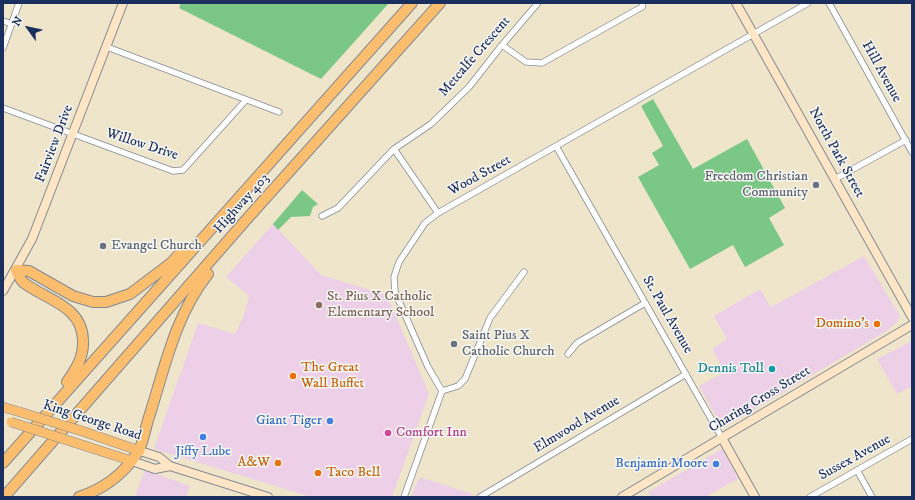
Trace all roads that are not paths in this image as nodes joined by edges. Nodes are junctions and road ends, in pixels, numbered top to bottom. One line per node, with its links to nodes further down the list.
1 (19, 3): 11 (street)
2 (123, 3): 14 (main road, Fairview Drive)
3 (412, 3): 25 (highway, Highway 403)
4 (440, 3): 28 (highway, Highway 403)
5 (538, 3): 13 (street, Metcalfe Crescent)
6 (643, 3): 13 (street)
7 (736, 3): 12 (main road, North Park Street)
8 (808, 3): 12 (street, Wood Street)
9 (830, 3): 20 (street, Hill Avenue)
10 (3, 21): 11 (street)
11 (12, 24): 15 (street)
12 (754, 34): 21 (street, Wood Street); 24 (main road, North Park Street)
13 (502, 45): 22 (street, Metcalfe Crescent)
14 (107, 47): 16 (street); 19 (main road, Fairview Drive)
15 (3, 48)
16 (246, 100): 18 (street); 19 (street, Willow Drive)
17 (3, 108): 19 (street, Willow Drive)
18 (279, 112)
19 (73, 134): 29 (main road, Fairview Drive)
20 (906, 140): 23 (street, Hill Avenue); 24 (street)
21 (556, 146): 26 (street, Wood Street); 32 (street, St. Paul Avenue)
22 (394, 149): 26 (street); 27 (street, Metcalfe Crescent)
23 (912, 152)
24 (835, 179): 33 (main road, North Park Street)
25 (248, 187): 29 (highway); 39 (highway, Highway 403)
26 (438, 213): 37 (street, Wood Street)
27 (322, 216)
28 (246, 220): 43 (highway); 48 (highway, Highway 403)
29 (16, 270): 31 (main road, Fairview Drive); 39 (highway)
30 (524, 272): 37 (street)
31 (3, 291)
32 (645, 303): 35 (street); 36 (street, St. Paul Avenue)
33 (912, 317)
34 (912, 325): 41 (main road, Charing Cross Street)
35 (568, 354)
36 (686, 374): 41 (street, St. Paul Avenue); 52 (street, Elmwood Avenue)
37 (442, 391): 51 (street)
38 (3, 407): 43 (main road, King George Road, bridge)
39 (45, 416): 45 (highway, Highway 403)
40 (7, 421): 44 (main road, King George Road, bridge)
41 (722, 438): 53 (main road, Charing Cross Street); 54 (main road, St. Paul Avenue)
42 (912, 440): 47 (street, Sussex Avenue)
43 (140, 451): 44 (highway); 46 (main road, King George Road)
44 (132, 462): 46 (main road, King George Road); 49 (highway)
45 (3, 463)
46 (170, 466): 50 (main road, King George Road)
47 (856, 470): 55 (street, Sussex Avenue); 56 (street)
48 (4, 497)
49 (79, 497)
50 (268, 497)
51 (404, 497)
52 (480, 497)
53 (622, 497)
54 (755, 497)
55 (810, 497)
56 (872, 497)

